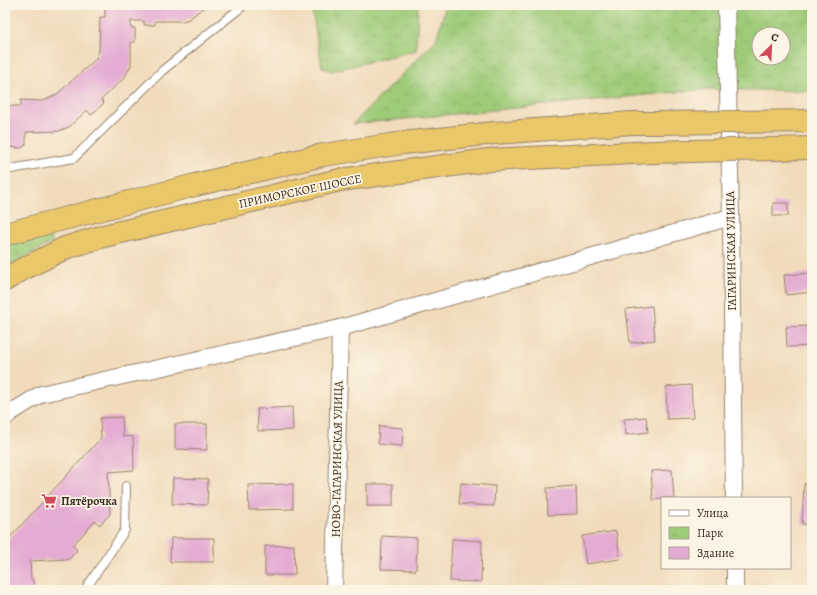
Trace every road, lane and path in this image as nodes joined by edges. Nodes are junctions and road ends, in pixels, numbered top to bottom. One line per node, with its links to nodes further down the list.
1 (244, 5): 5 (lane)
2 (726, 5): 6 (street, ГАГАРИНСКАЯ УЛИЦА)
3 (812, 121): 7 (highway, bridge)
4 (812, 148): 8 (highway, ПРИМОРСКОЕ ШОССЕ, bridge)
5 (5, 170)
6 (731, 217): 9 (street); 12 (street, ГАГАРИНСКАЯ УЛИЦА)
7 (5, 234)
8 (5, 280)
9 (340, 328): 10 (street); 15 (street, НОВО-ГАГАРИНСКАЯ УЛИЦА)
10 (5, 418)
11 (126, 486): 14 (lane)
12 (734, 497)
13 (734, 569): 16 (street)
14 (85, 590)
15 (334, 590)
16 (735, 590)

